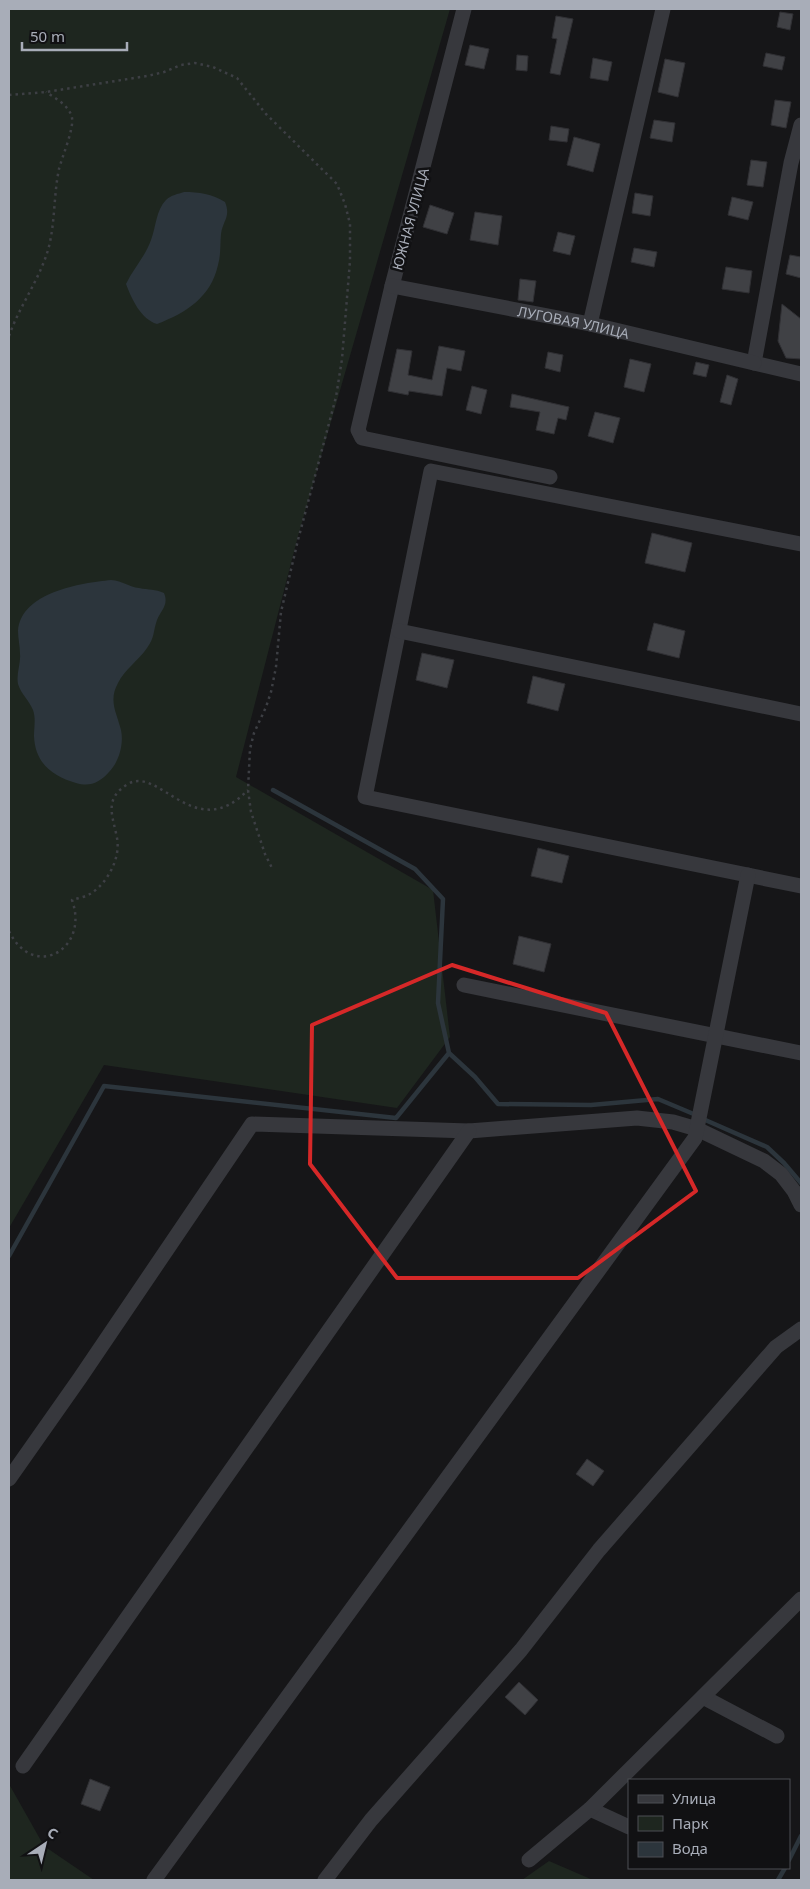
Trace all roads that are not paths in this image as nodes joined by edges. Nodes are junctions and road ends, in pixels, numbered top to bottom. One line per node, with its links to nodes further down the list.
1 (464, 9): 4 (street, ЮЖНАЯ УЛИЦА)
2 (663, 9): 5 (street)
3 (801, 125): 6 (street)
4 (392, 286): 5 (street, ЛУГОВАЯ УЛИЦА); 8 (street, ЮЖНАЯ УЛИЦА)
5 (590, 324): 6 (street, ЛУГОВАЯ УЛИЦА)
6 (754, 363): 7 (street, ЛУГОВАЯ УЛИЦА)
7 (801, 374)
8 (550, 477)
9 (801, 544): 10 (street)
10 (399, 631): 11 (street); 12 (street)
11 (801, 714)
12 (748, 875): 13 (street); 15 (street)
13 (801, 886)
14 (464, 985): 15 (street)
15 (715, 1036): 16 (street); 17 (street)
16 (801, 1053)
17 (697, 1129): 18 (street); 19 (street); 29 (street)
18 (469, 1131): 21 (street); 25 (street)
19 (801, 1205)
20 (801, 1329): 30 (street)
21 (9, 1479)
22 (801, 1600): 23 (street)
23 (703, 1697): 24 (street); 26 (street)
24 (777, 1736)
25 (23, 1766)
26 (590, 1808): 27 (street); 28 (street)
27 (628, 1827)
28 (529, 1860)
29 (154, 1880)
30 (325, 1880)

